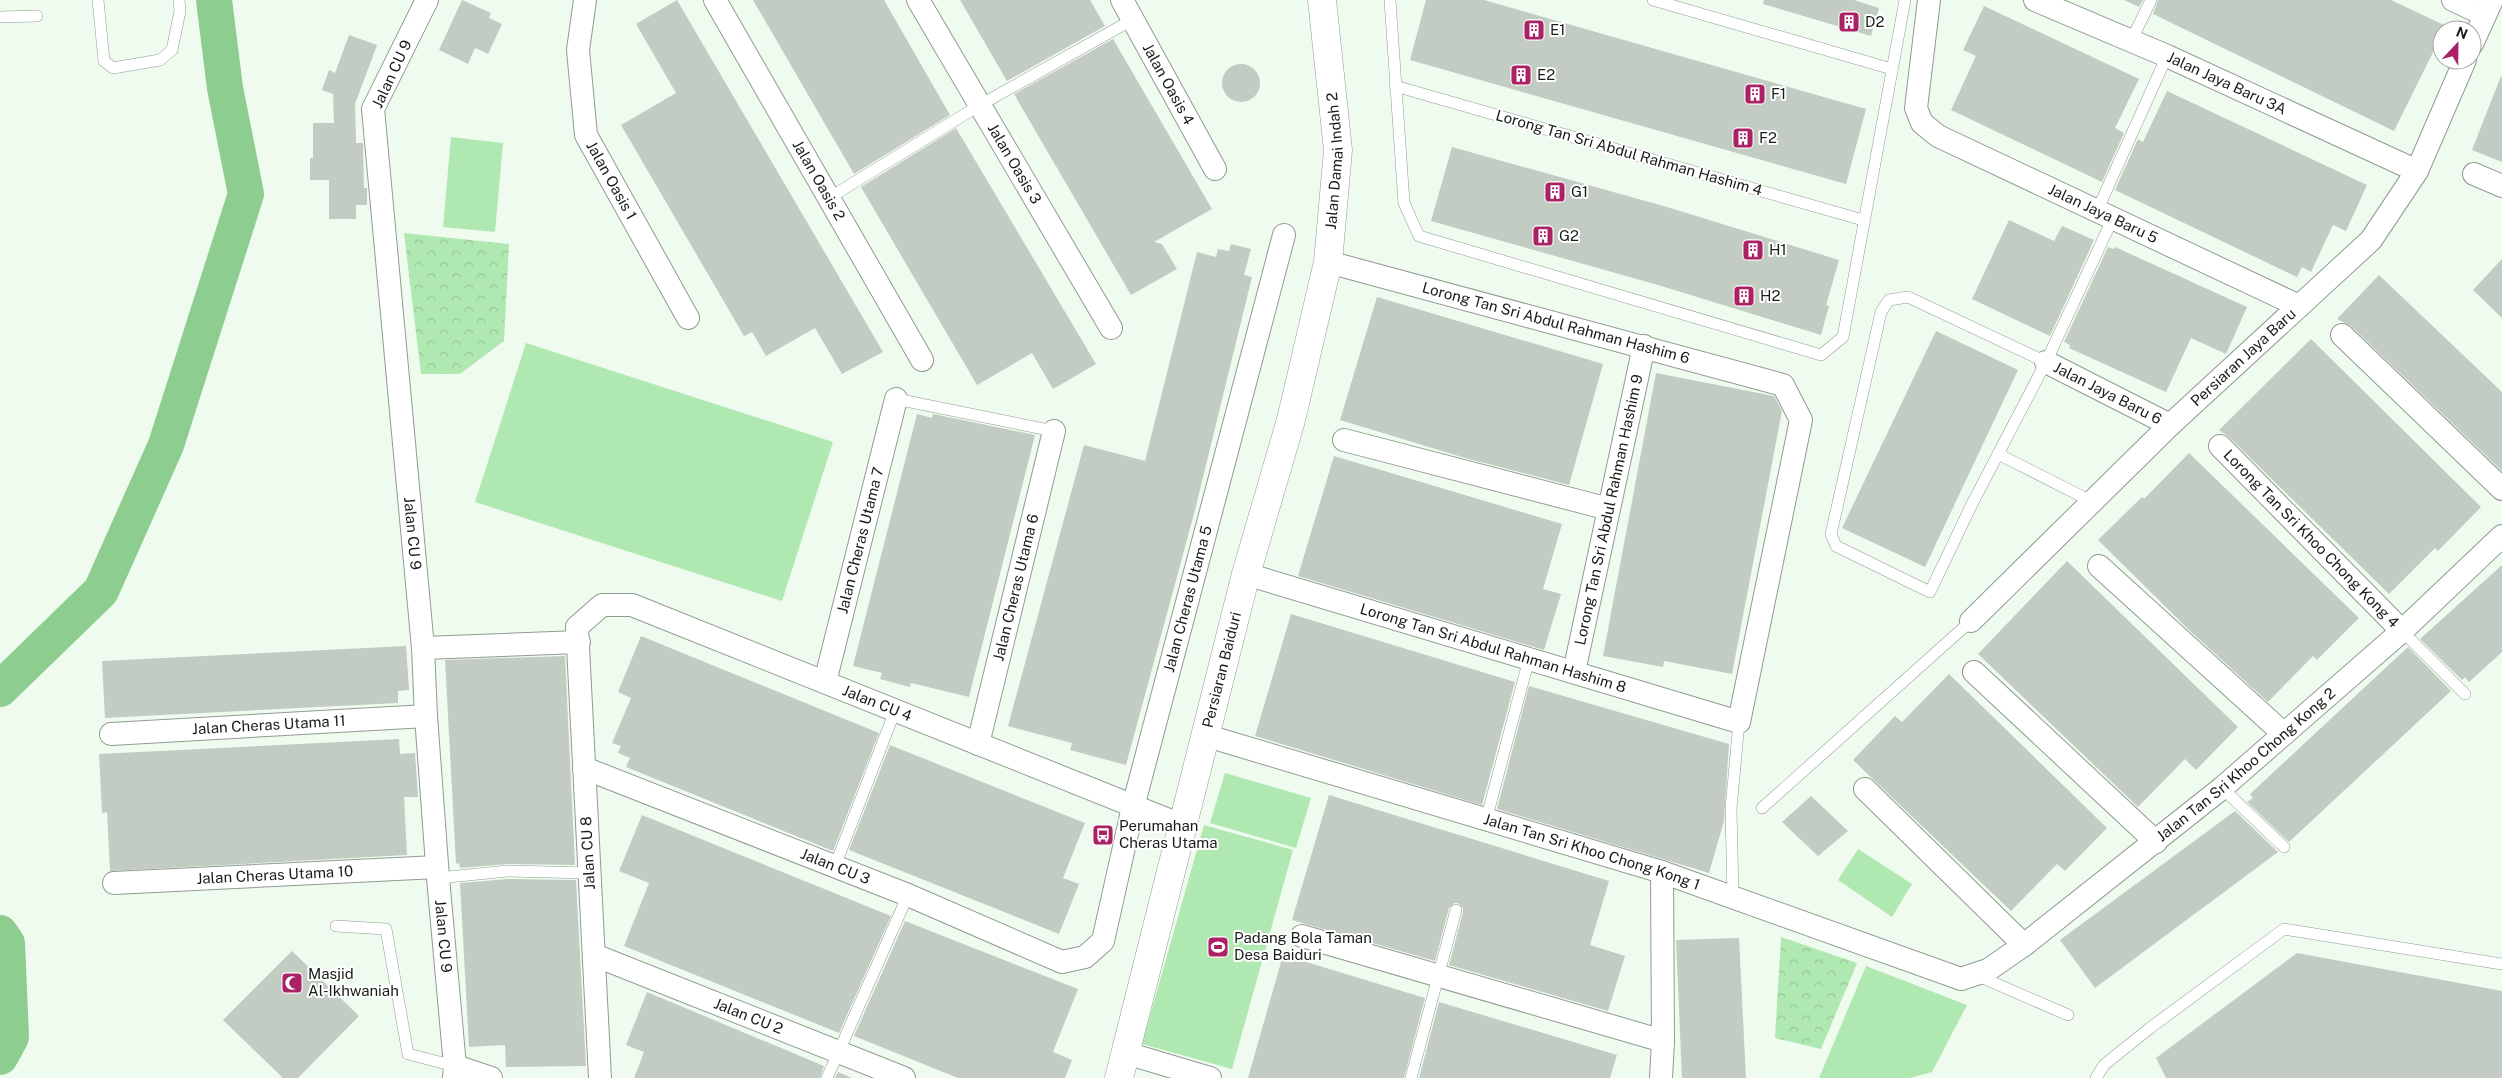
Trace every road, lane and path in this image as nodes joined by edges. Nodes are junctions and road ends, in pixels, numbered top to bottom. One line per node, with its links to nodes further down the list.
1 (98, 0): 2 (lane)
2 (179, 0)
3 (427, 0): 58 (street, Jalan CU 9)
4 (585, 0): 37 (street, Jalan Oasis 1)
5 (715, 0): 31 (street, Jalan Oasis 2)
6 (918, 0): 26 (street, Jalan Oasis 3)
7 (1122, 0): 19 (street, Jalan Oasis 4)
8 (1322, 0): 35 (street, Jalan Damai Indah 2)
9 (1390, 0): 25 (lane)
10 (1653, 0): 23 (lane)
11 (1905, 0): 23 (lane)
12 (1929, 0): 32 (street, Jalan Jaya Baru 5)
13 (2035, 0): 21 (street, Jalan Jaya Baru 3A)
14 (2151, 0): 21 (lane)
15 (2452, 0): 16 (street)
16 (2488, 8): 20 (street)
17 (37, 16): 18 (lane)
18 (0, 17)
19 (1132, 20): 26 (lane); 27 (street, Jalan Oasis 4)
20 (2482, 22)
21 (2131, 41): 22 (street, Jalan Jaya Baru 3A)
22 (2167, 56): 28 (street, Jalan Jaya Baru 3A); 32 (lane)
23 (1892, 69): 33 (lane)
24 (2461, 70): 28 (street, Persiaran Jaya Baru)
25 (1395, 86): 33 (lane, Lorong Tan Sri Abdul Rahman Hashim 4); 33 (lane)
26 (980, 105): 31 (lane); 38 (street, Jalan Oasis 3)
27 (1215, 169)
28 (2416, 172): 36 (street, Persiaran Jaya Baru)
29 (2474, 174): 30 (street)
30 (2502, 186)
31 (829, 198): 41 (street, Jalan Oasis 2)
32 (2105, 214): 36 (street, Jalan Jaya Baru 5); 42 (lane)
33 (1863, 220)
34 (1284, 235): 74 (street, Jalan Cheras Utama 5)
35 (1328, 262): 40 (street, Lorong Tan Sri Abdul Rahman Hashim 6); 54 (street, Persiaran Baiduri)
36 (2299, 306): 44 (street, Persiaran Jaya Baru)
37 (688, 318)
38 (1111, 328)
39 (2342, 335): 49 (street)
40 (1644, 346): 51 (street, Lorong Tan Sri Abdul Rahman Hashim 9); 66 (street, Lorong Tan Sri Abdul Rahman Hashim 6)
41 (922, 360)
42 (2046, 362): 44 (street, Jalan Jaya Baru 6); 48 (lane); 48 (lane)
43 (896, 398): 45 (lane); 62 (street, Jalan Cheras Utama 7)
44 (2170, 425): 50 (street, Persiaran Jaya Baru)
45 (1054, 431): 70 (street, Jalan Cheras Utama 6)
46 (1344, 440): 51 (street)
47 (2220, 446): 56 (street, Lorong Tan Sri Khoo Chong Kong 4)
48 (1998, 454): 50 (lane)
49 (2502, 489)
50 (2093, 502): 55 (street, Persiaran Jaya Baru)
51 (1609, 509): 60 (street, Lorong Tan Sri Abdul Rahman Hashim 9)
52 (2502, 536): 56 (street, Jalan Tan Sri Khoo Chong Kong 2)
53 (2100, 566): 68 (street)
54 (1246, 574): 59 (street, Lorong Tan Sri Abdul Rahman Hashim 8); 69 (street, Persiaran Baiduri)
55 (1971, 621): 75 (lane)
56 (2402, 631): 63 (lane); 68 (street, Jalan Tan Sri Khoo Chong Kong 2)
57 (578, 635): 58 (street); 62 (street, Jalan CU 4); 71 (street, Jalan CU 8)
58 (423, 648): 65 (street, Jalan CU 9)
59 (1529, 659): 60 (street, Lorong Tan Sri Abdul Rahman Hashim 8); 76 (lane)
60 (1574, 672): 66 (street, Lorong Tan Sri Abdul Rahman Hashim 8)
61 (1974, 672): 78 (street)
62 (825, 682): 64 (street, Jalan CU 4)
63 (2464, 694)
64 (896, 711): 70 (street, Jalan CU 4); 80 (lane)
65 (426, 716): 67 (street, Jalan Cheras Utama 11); 82 (street, Jalan CU 9)
66 (1739, 722): 86 (lane)
67 (111, 734)
68 (2284, 734): 72 (street, Jalan Tan Sri Khoo Chong Kong 2)
69 (1204, 735): 76 (street, Jalan Tan Sri Khoo Chong Kong 1); 77 (street, Persiaran Baiduri)
70 (978, 744): 74 (street, Jalan CU 4)
71 (584, 768): 80 (street, Jalan CU 3); 83 (street, Jalan CU 8)
72 (2222, 788): 78 (street, Jalan Tan Sri Khoo Chong Kong 2); 79 (lane)
73 (1865, 789): 90 (street)
74 (1133, 807): 77 (street, Jalan CU 4); 92 (street, Jalan Cheras Utama 5)
75 (1762, 808)
76 (1486, 820): 81 (street, Jalan Tan Sri Khoo Chong Kong 1)
77 (1181, 825): 99 (street, Persiaran Baiduri)
78 (2156, 842): 90 (street, Jalan Tan Sri Khoo Chong Kong 2)
79 (2284, 847)
80 (835, 866): 85 (street, Jalan CU 3)
81 (1662, 872): 86 (street, Jalan Tan Sri Khoo Chong Kong 1); 97 (street)
82 (437, 873): 83 (lane); 84 (street, Jalan Cheras Utama 10); 100 (street, Jalan CU 9)
83 (589, 873): 91 (street, Jalan CU 8)
84 (114, 883)
85 (908, 895): 92 (street, Jalan CU 3); 98 (lane)
86 (1733, 896): 94 (street, Jalan Tan Sri Khoo Chong Kong 1)
87 (1456, 910): 95 (lane)
88 (336, 926): 100 (lane)
89 (1302, 936): 95 (street)
90 (2024, 946): 94 (street, Jalan Tan Sri Khoo Chong Kong 2)
91 (594, 955): 98 (street, Jalan CU 2); 102 (street, Jalan CU 8)
92 (1085, 957)
93 (2502, 964): 108 (lane)
94 (1974, 975): 96 (lane)
95 (1439, 976): 97 (street); 106 (lane)
96 (2068, 1015)
97 (1664, 1041): 107 (street)
98 (839, 1051): 103 (lane); 104 (street, Jalan CU 2)
99 (1122, 1065): 105 (street)
100 (454, 1072): 101 (street)
101 (491, 1078)
102 (600, 1078)
103 (827, 1078)
104 (904, 1078)
105 (1210, 1078)
106 (1411, 1078)
107 (1661, 1078)
108 (2096, 1078)

